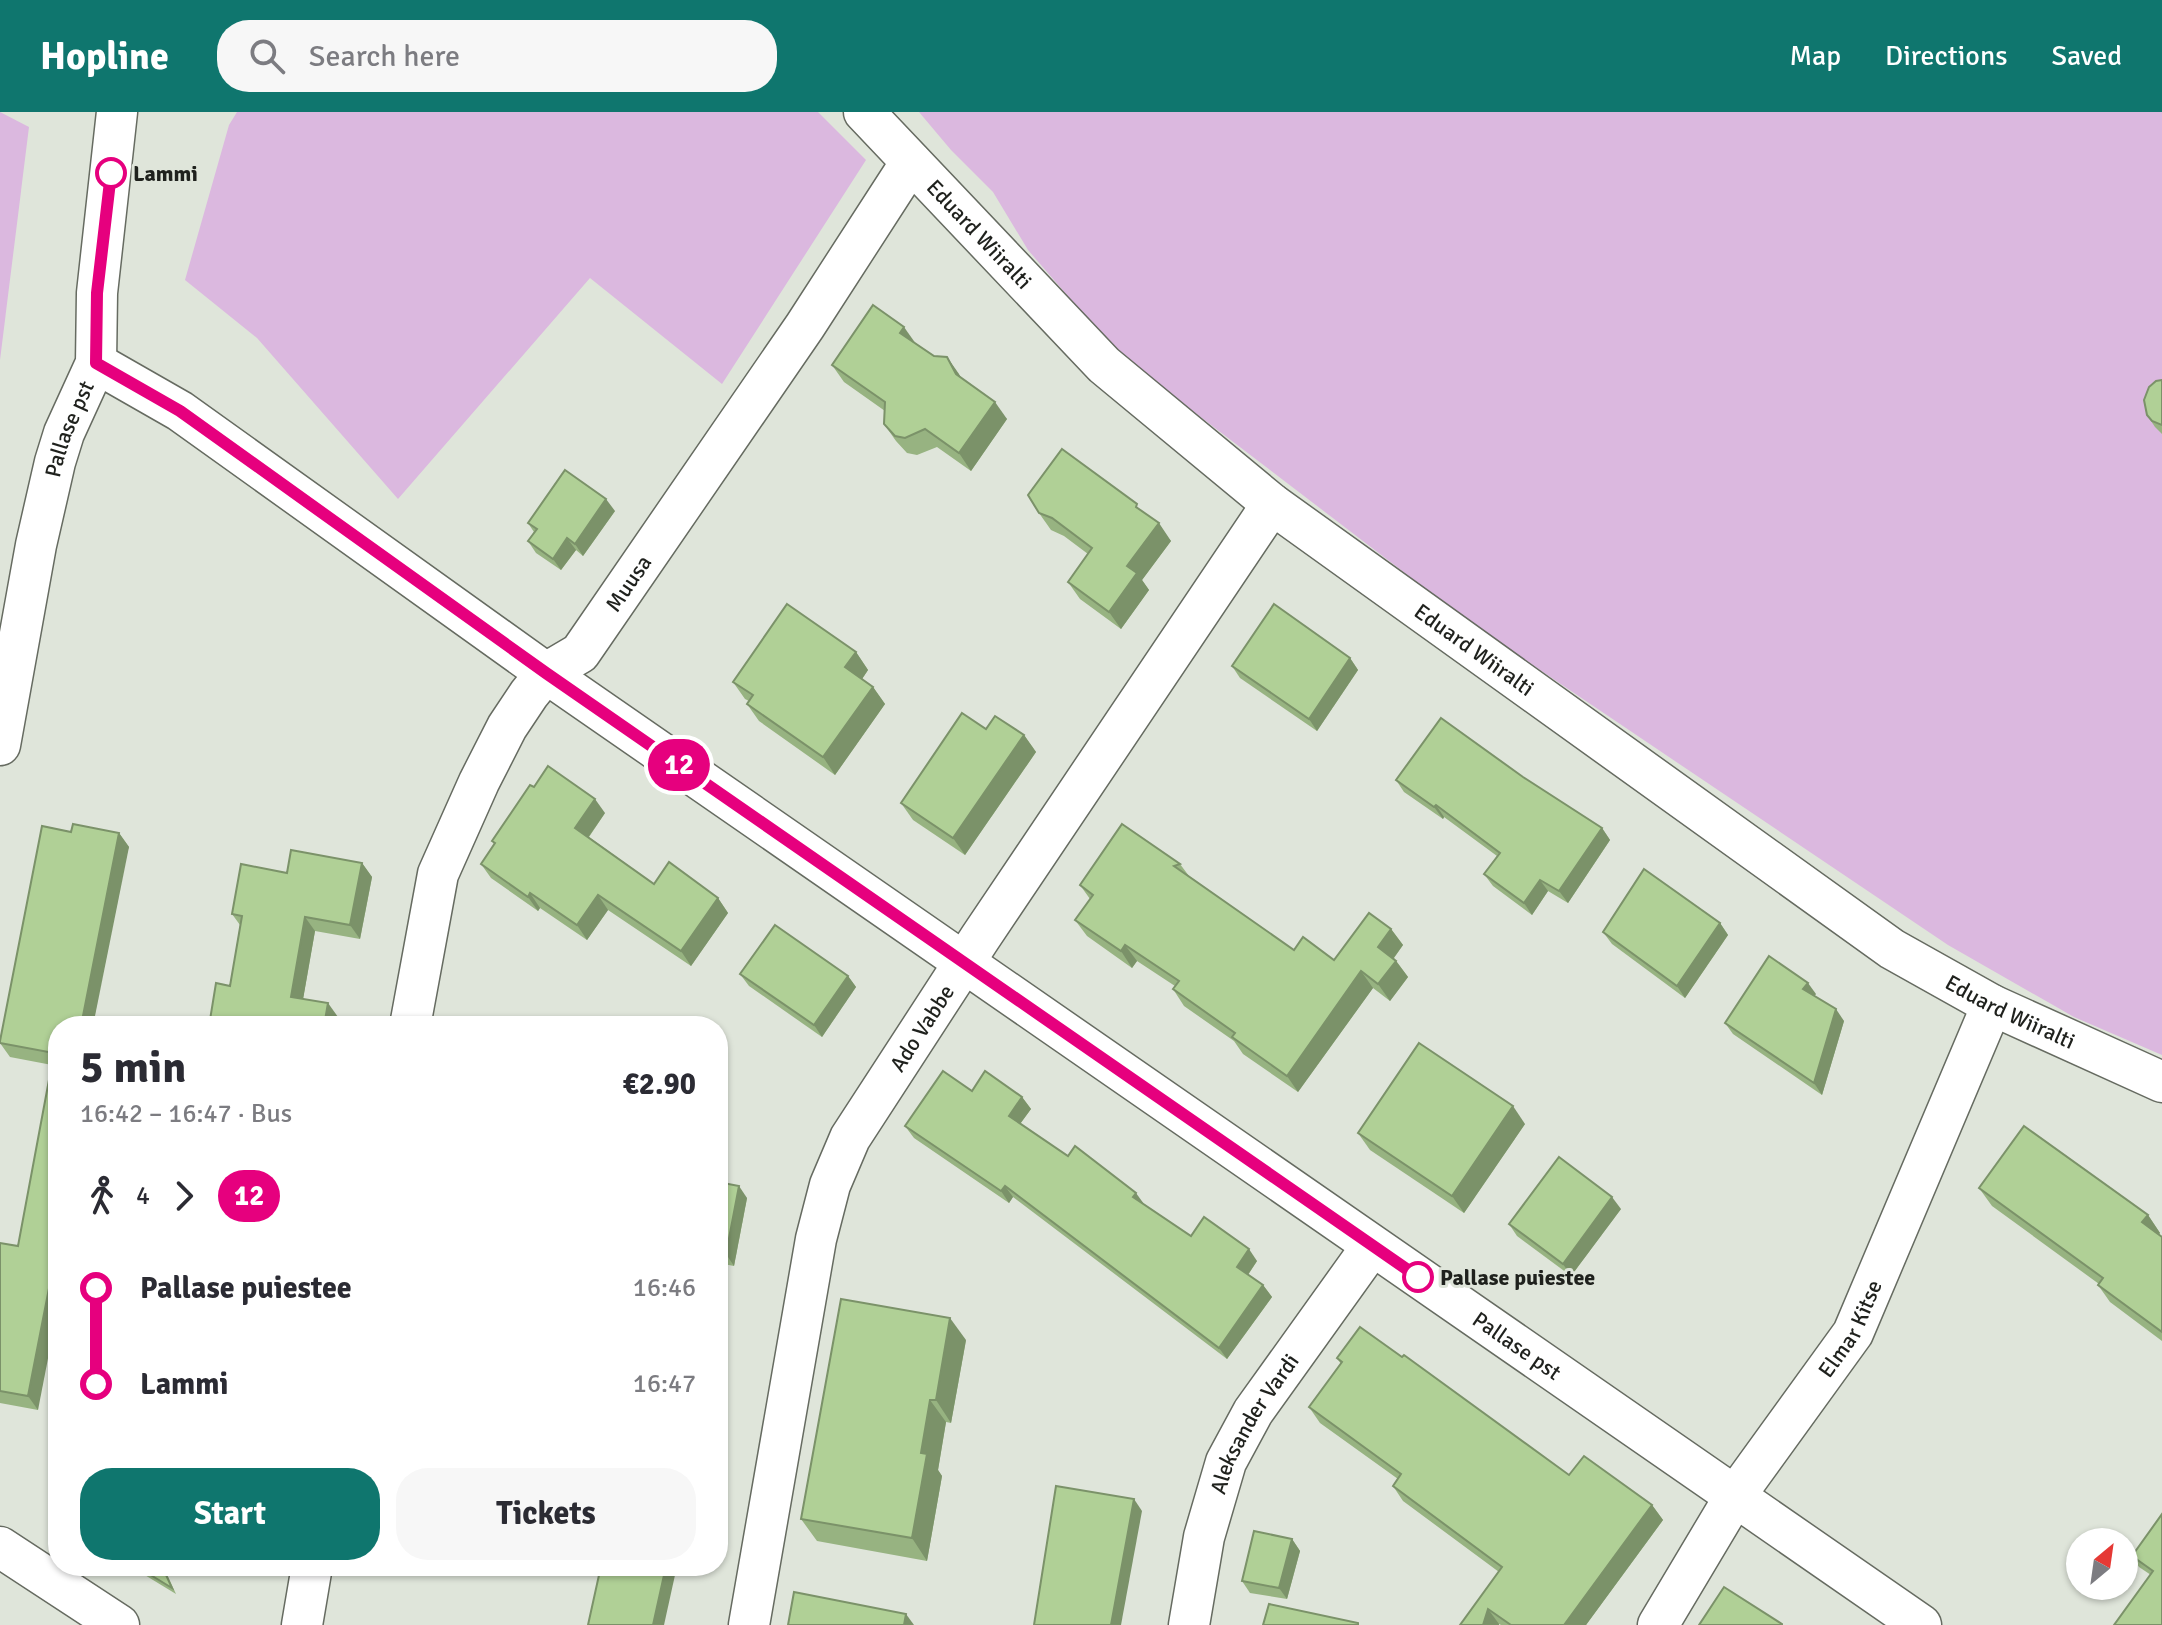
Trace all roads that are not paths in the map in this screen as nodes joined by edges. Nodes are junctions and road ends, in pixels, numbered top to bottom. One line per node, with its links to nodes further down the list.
1 (117, 112): 4 (street)
2 (864, 112): 3 (street, Eduard Wiiralti)
3 (911, 162): 5 (street, Eduard Wiiralti); 6 (street, Muusa)
4 (96, 363): 6 (street, Pallase pst); 7 (street, Pallase pst)
5 (1272, 504): 8 (street, Ado Vabbe); 9 (street, Eduard Wiiralti)
6 (546, 673): 8 (street, Pallase pst); 10 (street, Muusa)
7 (0, 745)
8 (965, 963): 12 (street, Pallase pst); 18 (street, Ado Vabbe)
9 (1992, 1005): 11 (street, Eduard Wiiralti); 13 (street, Elmar Kitse)
10 (412, 1016)
11 (2162, 1082)
12 (1372, 1246): 13 (street, Pallase pst); 19 (street, Aleksander Vardi)
13 (1735, 1496): 20 (street, Elmar Kitse); 21 (street, Pallase pst)
14 (0, 1547): 16 (street)
15 (310, 1576): 17 (street)
16 (119, 1625)
17 (302, 1625)
18 (749, 1625)
19 (1189, 1625)
20 (1658, 1625)
21 (1921, 1625)

